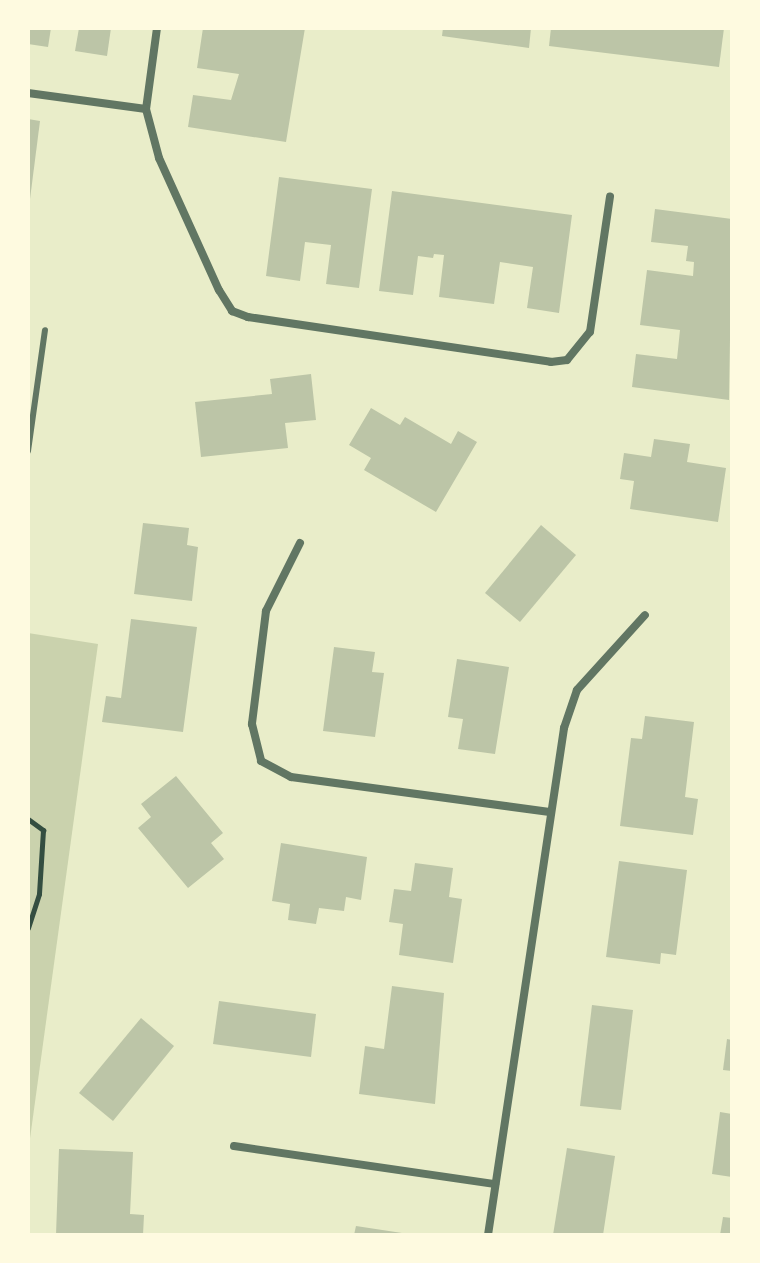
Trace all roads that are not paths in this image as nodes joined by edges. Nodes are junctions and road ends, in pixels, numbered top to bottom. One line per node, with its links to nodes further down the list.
1 (157, 28): 3 (street)
2 (28, 93): 3 (street)
3 (146, 109): 4 (street)
4 (610, 196)
5 (45, 330): 6 (lane)
6 (28, 451)
7 (300, 543): 9 (street)
8 (645, 615): 9 (street)
9 (550, 812): 11 (street)
10 (234, 1146): 11 (street)
11 (495, 1184): 12 (street)
12 (488, 1235)

